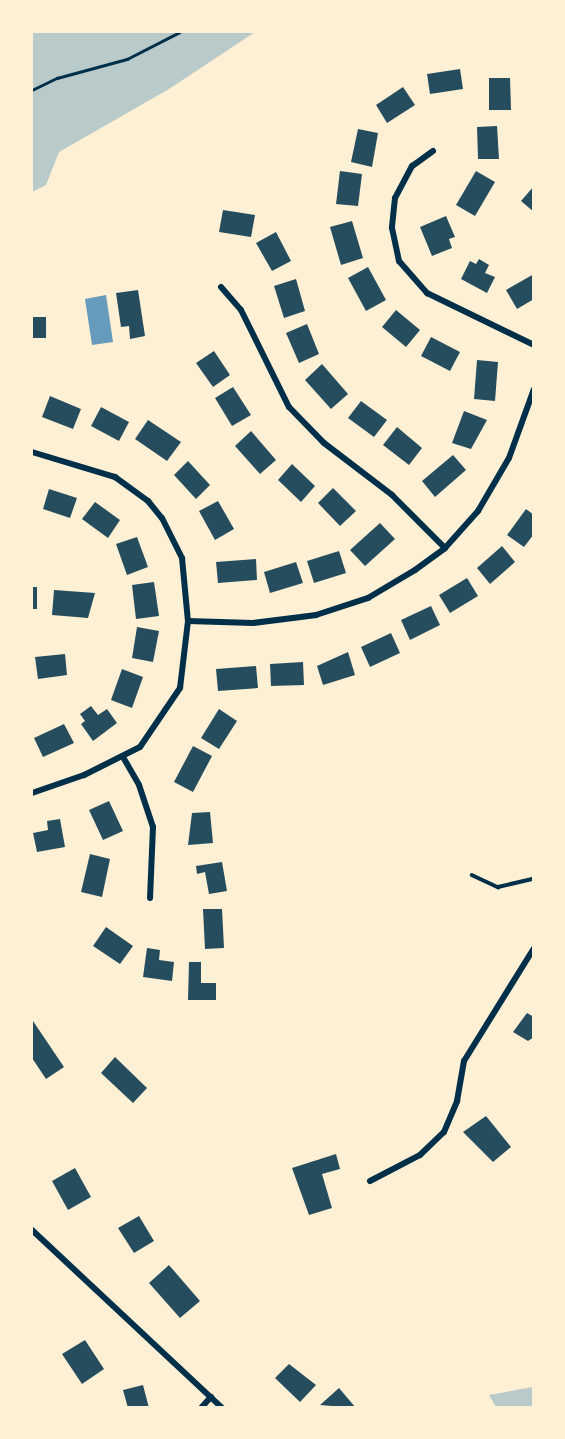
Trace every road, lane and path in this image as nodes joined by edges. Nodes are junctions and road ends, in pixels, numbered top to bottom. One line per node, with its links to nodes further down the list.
1 (180, 32): 2 (path)
2 (32, 90)
3 (433, 150): 5 (street)
4 (221, 287): 8 (street)
5 (534, 345)
6 (534, 389): 8 (street)
7 (32, 452): 9 (street)
8 (444, 548): 9 (street)
9 (188, 621): 10 (street)
10 (123, 757): 11 (street); 14 (street)
11 (32, 793)
12 (472, 875): 13 (lane)
13 (534, 879)
14 (150, 898)
15 (534, 948): 16 (street)
16 (370, 1181)
17 (32, 1230): 18 (street)
18 (211, 1397): 19 (street); 20 (street)
19 (201, 1408)
20 (222, 1408)

